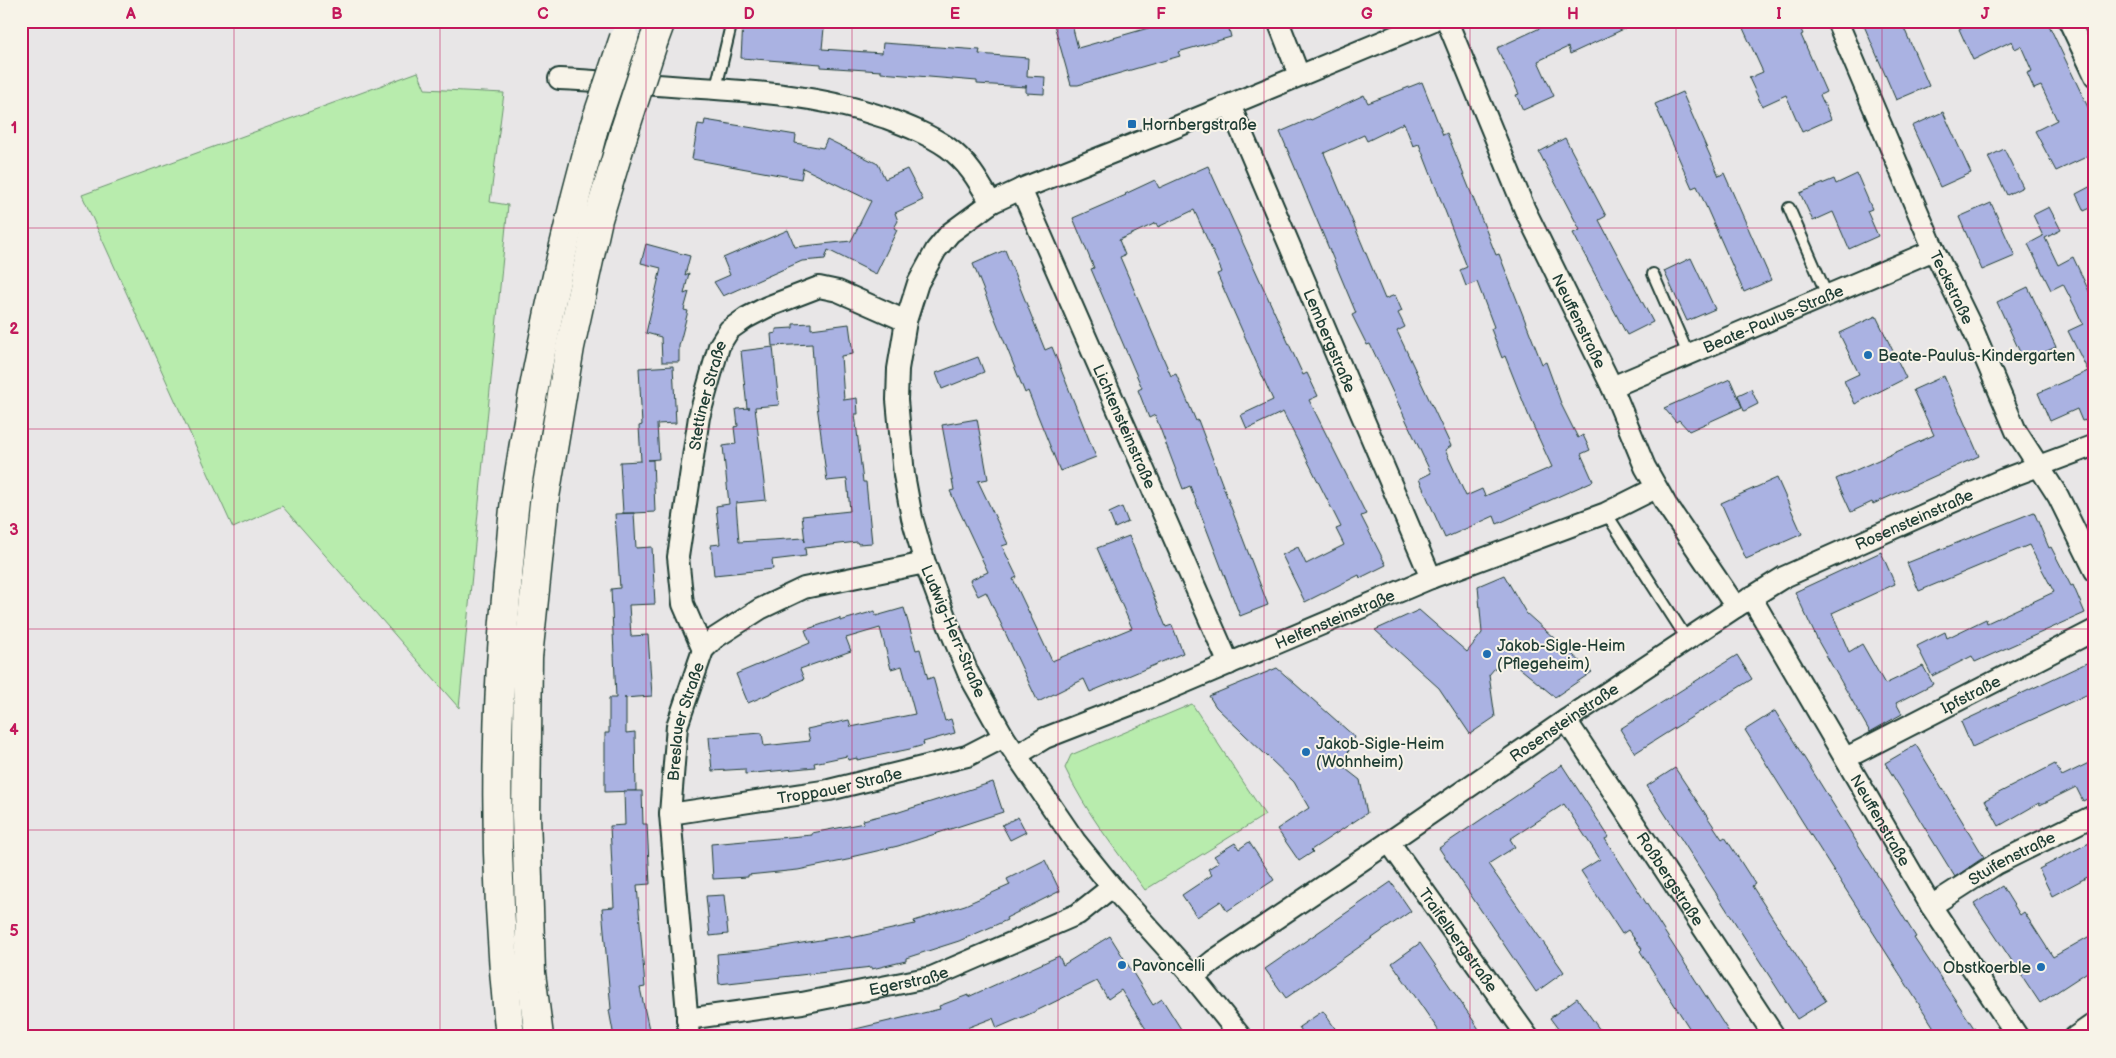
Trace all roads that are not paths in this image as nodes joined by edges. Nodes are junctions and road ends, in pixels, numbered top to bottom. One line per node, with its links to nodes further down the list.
1 (732, 21): 12 (lane)
2 (1278, 21): 9 (street)
3 (1432, 21): 9 (street)
4 (1447, 21): 22 (street, Neuffenstraße)
5 (1837, 21): 17 (street, Teckstraße)
6 (2069, 21): 10 (street)
7 (627, 30): 47 (highway, bridge)
8 (657, 31): 48 (highway, bridge)
9 (1299, 75): 13 (street)
10 (2095, 76)
11 (559, 78): 12 (street)
12 (716, 88): 15 (street)
13 (1230, 105): 14 (street); 29 (street, Lembergstraße)
14 (1021, 189): 15 (street); 34 (street, Lichtensteinstraße)
15 (991, 203): 20 (street, Ludwig-Herr-Straße)
16 (1788, 208): 19 (lane)
17 (1934, 250): 19 (street, Beate-Paulus-Straße); 24 (street, Teckstraße)
18 (1653, 274): 21 (lane)
19 (1827, 295): 21 (street, Beate-Paulus-Straße)
20 (906, 321): 27 (street, Ludwig-Herr-Straße); 33 (street, Stettiner Straße)
21 (1688, 354): 22 (street, Beate-Paulus-Straße)
22 (1612, 386): 25 (street, Neuffenstraße)
23 (2095, 445): 24 (street, Rosensteinstraße)
24 (2039, 467): 28 (street, Teckstraße); 30 (street, Rosensteinstraße)
25 (1656, 488): 26 (street, Helfensteinstraße); 30 (street, Neuffenstraße)
26 (1606, 513): 29 (street, Helfensteinstraße); 32 (lane)
27 (924, 563): 33 (street, Breslauer Straße); 36 (street, Ludwig-Herr-Straße)
28 (2095, 571)
29 (1431, 578): 34 (street, Helfensteinstraße)
30 (1744, 602): 32 (street, Rosensteinstraße); 38 (street, Neuffenstraße)
31 (2095, 630): 38 (street, Ipfstraße)
32 (1687, 639): 35 (street, Rosensteinstraße)
33 (703, 650): 39 (street, Breslauer Straße)
34 (1228, 664): 37 (street, Helfensteinstraße)
35 (1566, 720): 41 (street, Rosensteinstraße); 51 (street, Roßbergstraße)
36 (1004, 737): 37 (street, Ludwig-Herr-Straße); 39 (street, Troppauer Straße)
37 (1017, 755): 42 (street, Ludwig-Herr-Straße)
38 (1846, 758): 43 (street, Neuffenstraße)
39 (670, 814): 46 (street, Breslauer Straße)
40 (2095, 815): 43 (street, Stuifenstraße)
41 (1389, 842): 44 (street, Rosensteinstraße); 50 (street, Traifelbergstraße)
42 (1112, 887): 44 (street, Ludwig-Herr-Straße); 46 (street, Egerstraße)
43 (1931, 906): 52 (street, Neuffenstraße)
44 (1193, 977): 49 (street, Ludwig-Herr-Straße)
45 (2095, 1023): 53 (street)
46 (688, 1028)
47 (510, 1037)
48 (539, 1037)
49 (1241, 1037)
50 (1528, 1037)
51 (1775, 1037)
52 (2018, 1037)
53 (2075, 1037)

